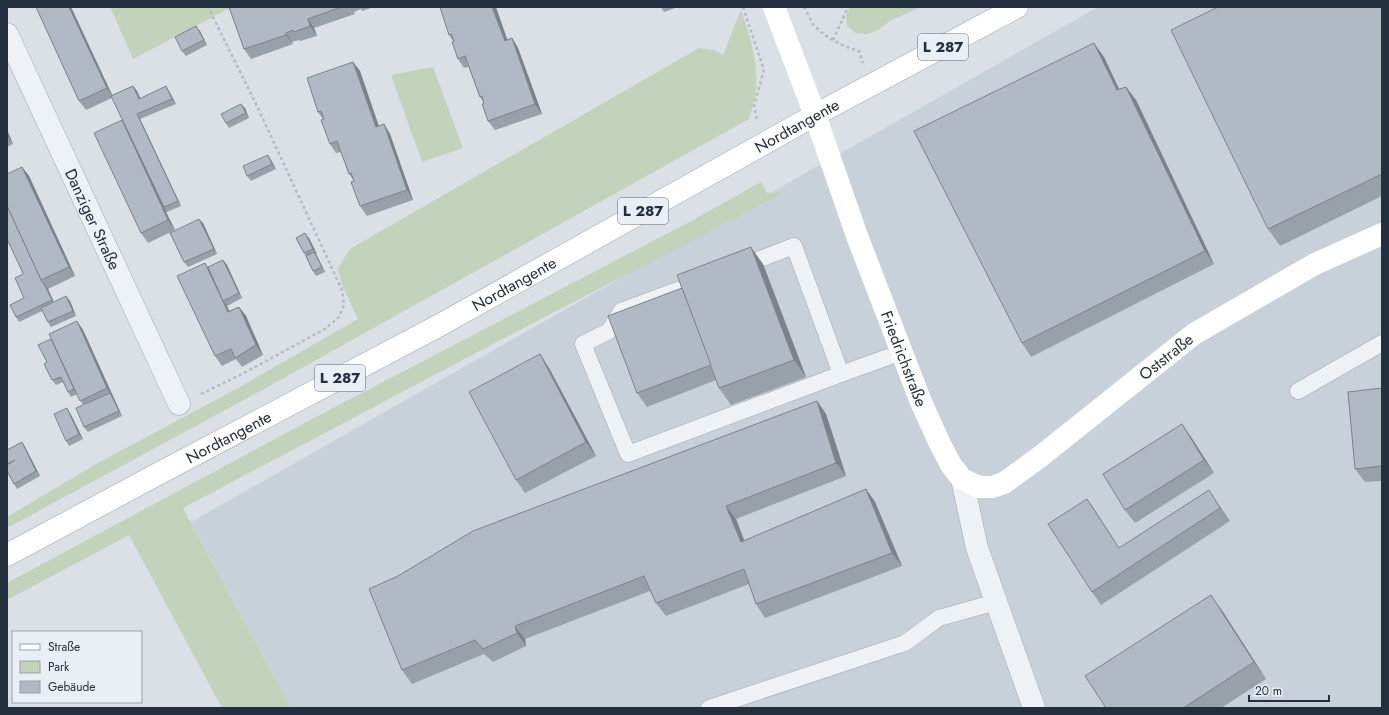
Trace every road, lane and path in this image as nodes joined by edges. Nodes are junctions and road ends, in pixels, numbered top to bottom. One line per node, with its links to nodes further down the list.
1 (208, 7): 17 (path)
2 (743, 7): 11 (path)
3 (774, 7): 10 (main road, Friedrichstraße)
4 (804, 7): 8 (path)
5 (848, 7): 8 (path)
6 (1017, 7): 9 (main road, Nordtangente / L 287)
7 (7, 34): 17 (street, Danziger Straße)
8 (833, 40): 9 (path)
9 (870, 86): 10 (main road, Nordtangente / L 287)
10 (815, 115): 11 (main road, Nordtangente / L 287); 14 (main road, Friedrichstraße)
11 (762, 145): 19 (main road, Nordtangente / L 287)
12 (1382, 234): 18 (main road, Oststraße)
13 (1382, 344): 16 (lane)
14 (902, 352): 15 (lane); 18 (main road, Friedrichstraße)
15 (841, 374): 15 (lane)
16 (1298, 391)
17 (179, 404)
18 (962, 478): 20 (street, Friedrichstraße)
19 (7, 555)
20 (996, 602): 21 (lane); 22 (street, Friedrichstraße)
21 (709, 708)
22 (1034, 708)

